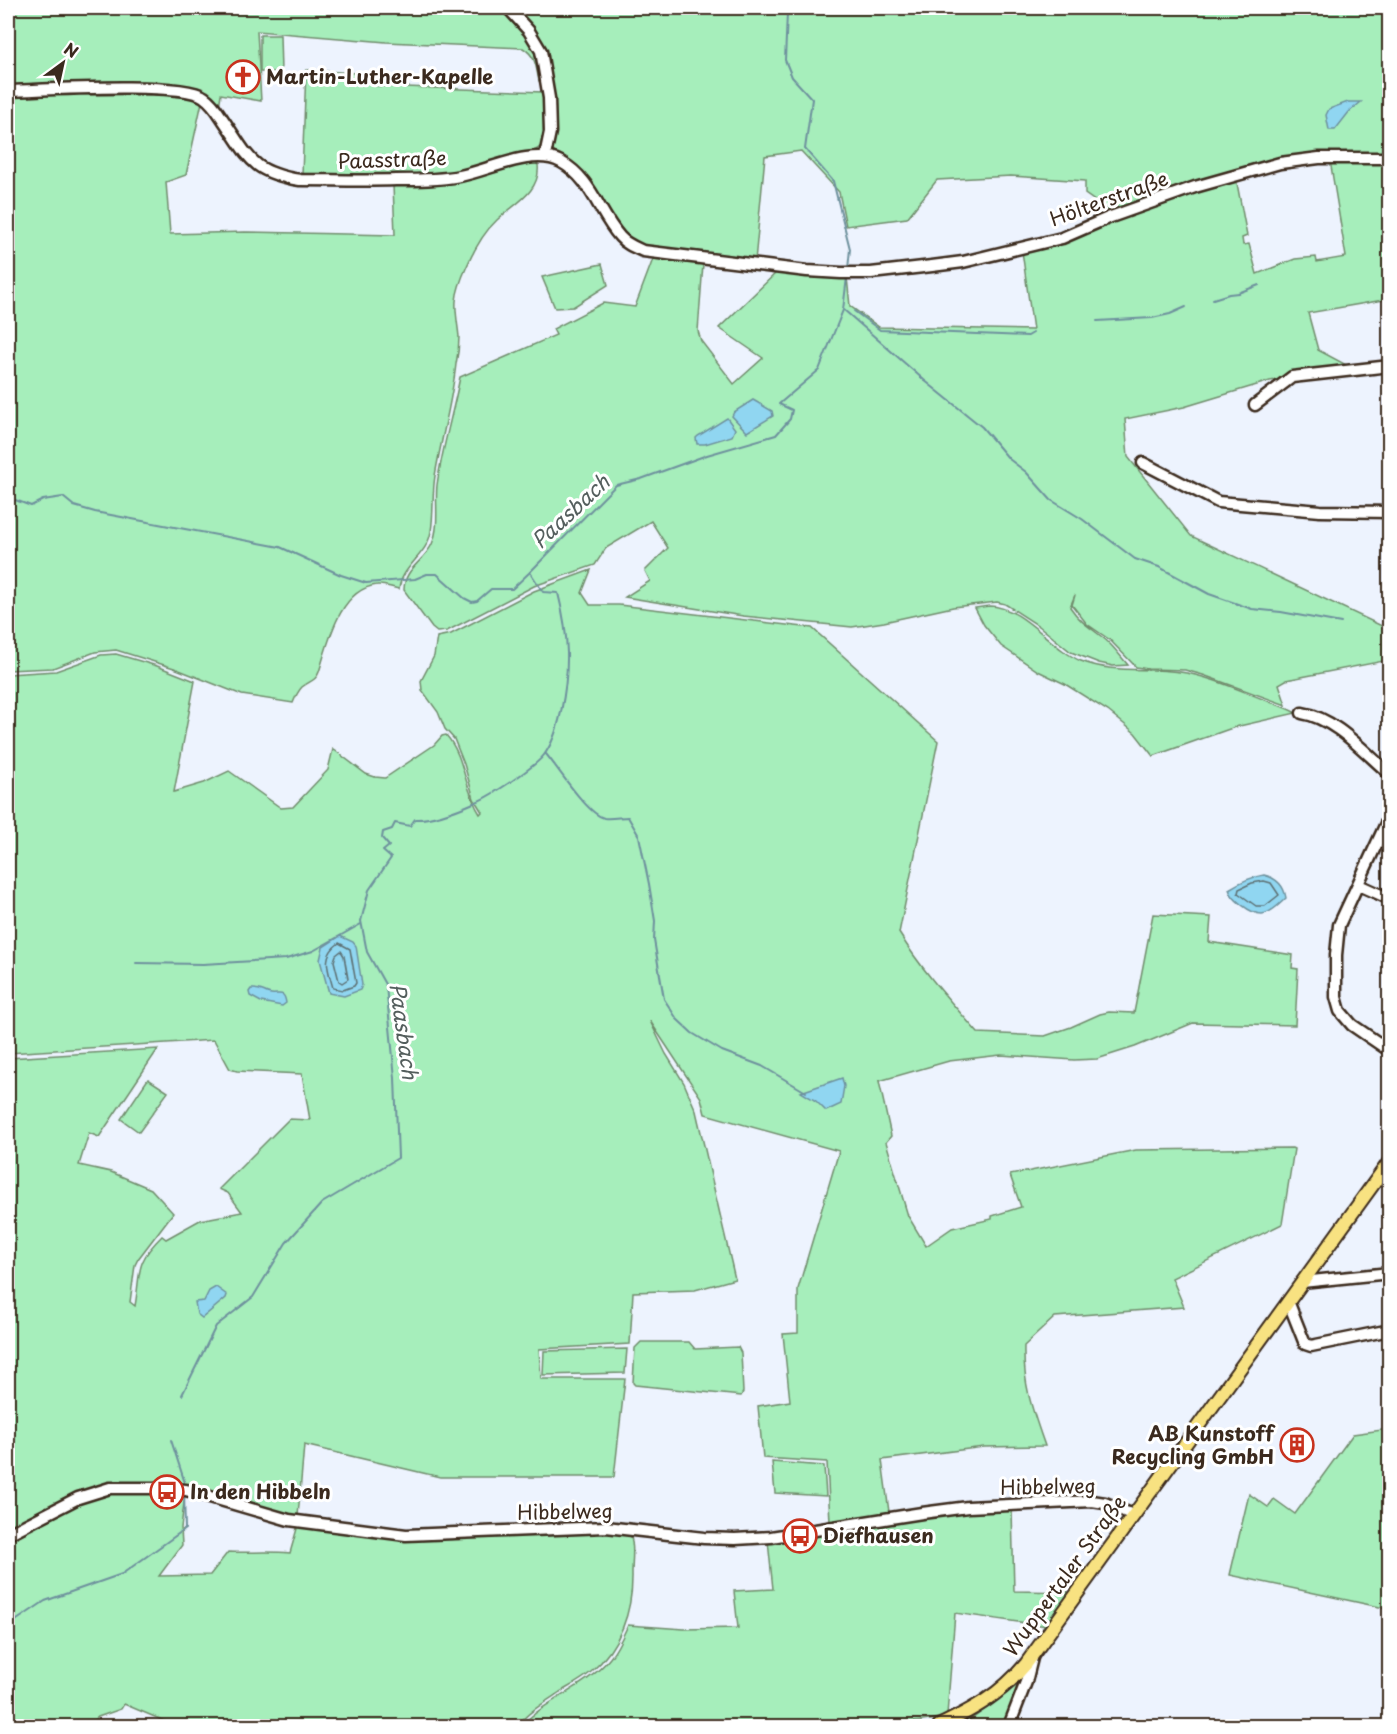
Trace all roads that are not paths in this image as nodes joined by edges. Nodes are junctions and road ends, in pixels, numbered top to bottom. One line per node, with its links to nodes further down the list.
1 (508, 8): 3 (street)
2 (8, 91): 3 (street, Paasstraße)
3 (545, 156): 4 (street, Hölterstraße)
4 (1389, 158)
5 (1389, 366): 6 (street)
6 (1255, 405)
7 (1143, 463): 8 (street)
8 (1389, 512)
9 (1302, 713): 10 (street)
10 (1389, 774)
11 (1389, 815): 12 (street)
12 (1359, 885): 13 (street); 14 (street)
13 (1389, 899)
14 (1389, 1051)
15 (1389, 1161): 17 (main road, Wuppertaler Straße)
16 (1389, 1273): 17 (street)
17 (1302, 1282): 18 (main road, Wuppertaler Straße)
18 (1288, 1301): 19 (street); 20 (main road, Wuppertaler Straße)
19 (1389, 1330)
20 (1133, 1515): 21 (street, Hibbelweg); 22 (main road, Wuppertaler Straße)
21 (8, 1534)
22 (1033, 1655): 23 (main road, Wuppertaler Straße); 24 (street)
23 (939, 1726)
24 (1009, 1726)

